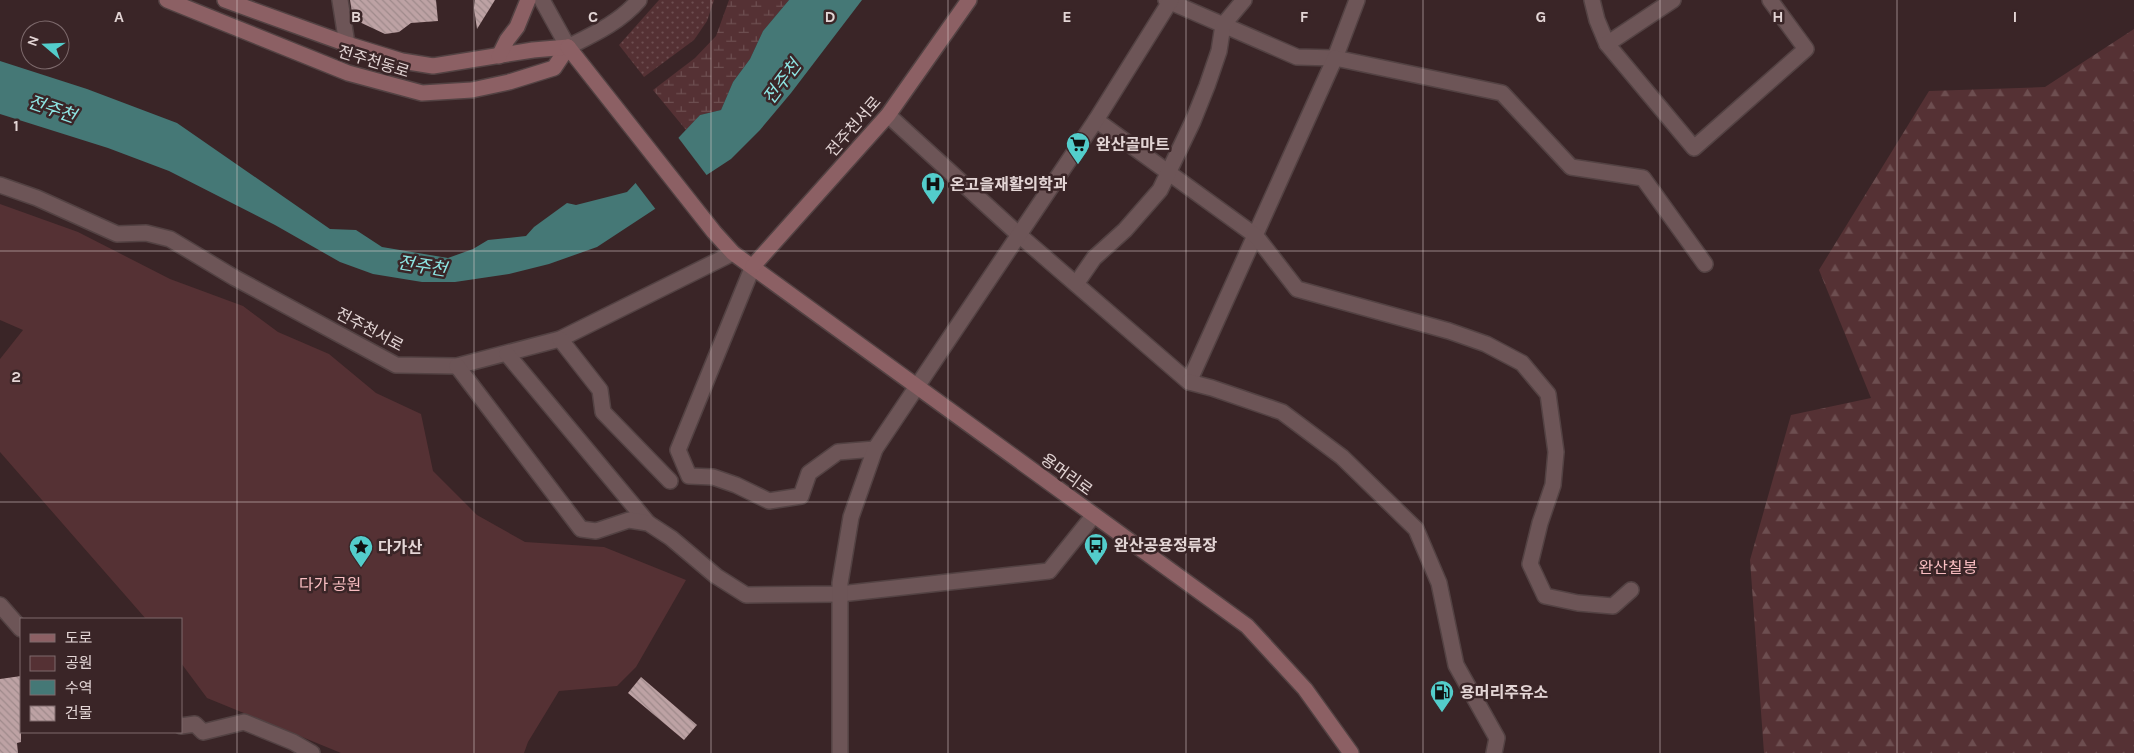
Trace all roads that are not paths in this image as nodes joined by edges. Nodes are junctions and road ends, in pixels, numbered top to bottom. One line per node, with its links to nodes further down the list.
1 (167, 0): 17 (street, 전주천동로)
2 (225, 0): 15 (street, 전주천동로)
3 (340, 0): 15 (street, 전주천동로)
4 (528, 0): 18 (street)
5 (542, 0): 17 (street)
6 (639, 0): 17 (street, 전주천동로)
7 (969, 0): 20 (street, 전주천서로)
8 (1244, 0): 14 (street)
9 (1357, 0): 19 (street)
10 (1592, 0): 16 (street)
11 (1673, 0): 16 (street)
12 (1770, 0): 16 (street)
13 (1169, 1): 14 (street); 21 (street)
14 (1223, 25): 19 (street); 22 (street)
15 (347, 44): 18 (street, 전주천동로)
16 (1607, 44)
17 (568, 47): 18 (street, 전주천동로); 26 (street, 용머리로)
18 (499, 56)
19 (1335, 58): 25 (street); 27 (street)
20 (888, 115): 24 (street); 28 (street, 전주천서로)
21 (1096, 120): 22 (street); 24 (street)
22 (1167, 172): 25 (street); 29 (street)
23 (0, 185): 32 (street, 전주천서로)
24 (1018, 234): 29 (street); 34 (street)
25 (1256, 236): 33 (street); 39 (street)
26 (733, 253): 28 (street, 용머리로); 30 (street, 전주천서로)
27 (1705, 264)
28 (753, 266): 34 (street, 용머리로); 35 (street)
29 (1076, 284): 33 (street)
30 (560, 339): 31 (street, 전주천서로); 36 (street)
31 (507, 354): 32 (street, 전주천서로); 38 (street)
32 (457, 366): 38 (street)
33 (1189, 382): 47 (street)
34 (916, 387): 35 (street); 37 (street, 용머리로)
35 (875, 448): 40 (street)
36 (670, 481)
37 (1094, 515): 40 (street); 46 (street, 용머리로)
38 (648, 523): 40 (street)
39 (1631, 590)
40 (840, 594): 45 (street)
41 (0, 605): 42 (street)
42 (20, 628)
43 (182, 726): 44 (street)
44 (312, 753)
45 (840, 753)
46 (1351, 753)
47 (1494, 753)

